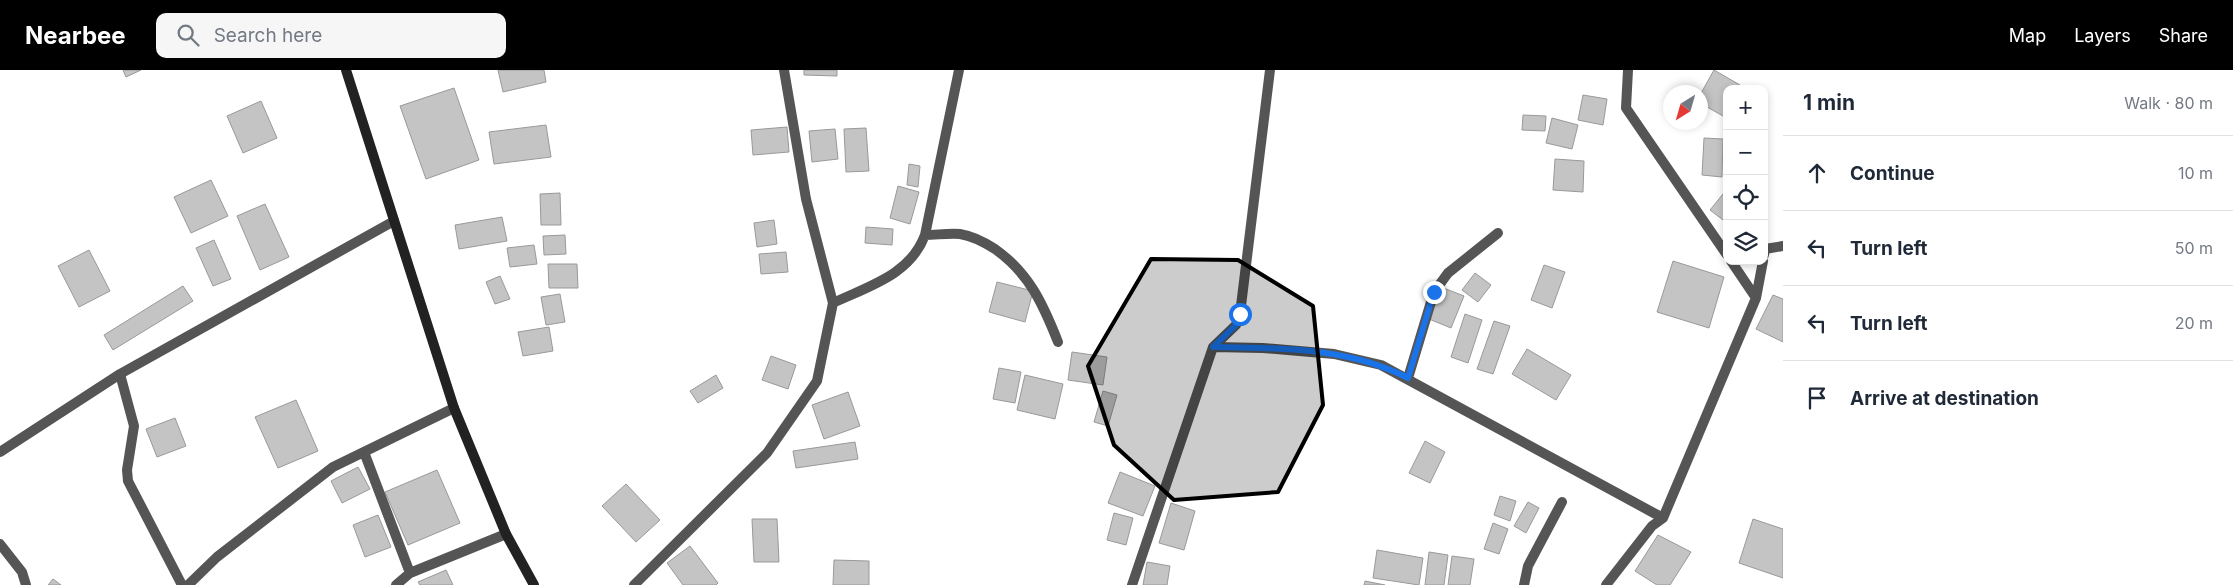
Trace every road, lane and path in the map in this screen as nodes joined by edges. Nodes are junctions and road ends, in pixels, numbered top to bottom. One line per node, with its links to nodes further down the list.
1 (346, 70): 6 (street)
2 (784, 70): 15 (street)
3 (959, 70): 8 (street)
4 (1270, 70): 17 (street)
5 (1628, 70): 11 (street)
6 (394, 221): 18 (street); 20 (street)
7 (1498, 233): 19 (street)
8 (925, 235): 15 (street); 16 (street)
9 (1783, 246): 10 (street)
10 (1768, 248)
11 (1723, 249)
12 (1734, 265): 14 (street)
13 (1762, 265): 14 (street)
14 (1756, 298): 24 (street)
15 (833, 303): 33 (street)
16 (1058, 342)
17 (1213, 347): 19 (street); 34 (street)
18 (120, 374): 21 (street); 29 (street)
19 (1408, 378): 24 (street)
20 (454, 408): 22 (street); 25 (street)
21 (0, 452)
22 (364, 452): 27 (street); 30 (street)
23 (1562, 502): 35 (street)
24 (1663, 518): 36 (street)
25 (506, 534): 27 (street); 32 (street)
26 (0, 544): 28 (street)
27 (410, 573): 31 (street)
28 (26, 585)
29 (182, 585)
30 (188, 585)
31 (396, 585)
32 (534, 585)
33 (634, 585)
34 (1132, 585)
35 (1524, 585)
36 (1606, 585)

